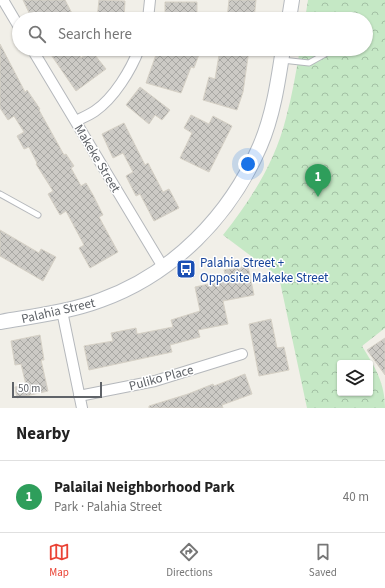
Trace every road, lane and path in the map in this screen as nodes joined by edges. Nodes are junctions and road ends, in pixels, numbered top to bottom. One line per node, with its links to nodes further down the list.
1 (3, 0): 6 (street)
2 (150, 0): 4 (street)
3 (292, 0): 5 (street)
4 (149, 12)
5 (289, 12)
6 (12, 15)
7 (36, 56): 12 (street, Makeke Street)
8 (136, 56): 12 (street)
9 (282, 56): 15 (street, Palahia Street)
10 (288, 56): 11 (lane)
11 (322, 56)
12 (76, 122): 15 (street, Makeke Street)
13 (0, 194): 14 (lane)
14 (38, 215)
15 (163, 267): 16 (street, Palahia Street)
16 (62, 311): 17 (street, Palahia Street); 19 (street)
17 (0, 322)
18 (242, 354): 19 (street, Puliko Place)
19 (79, 396): 20 (street)
20 (82, 408)

